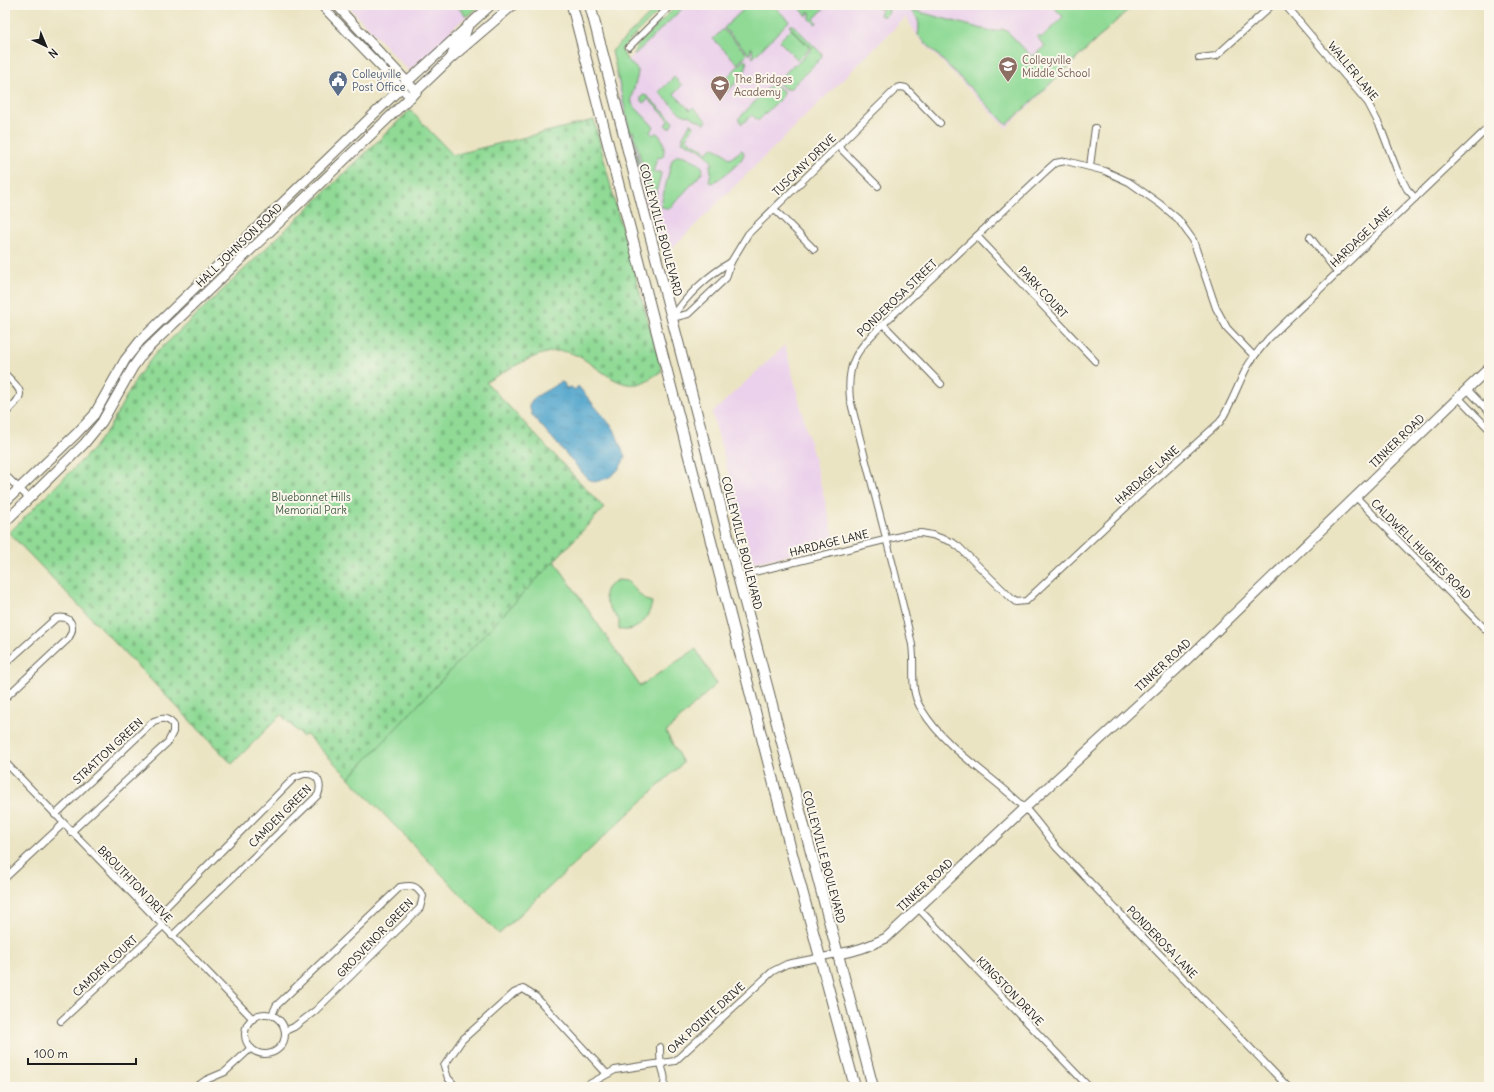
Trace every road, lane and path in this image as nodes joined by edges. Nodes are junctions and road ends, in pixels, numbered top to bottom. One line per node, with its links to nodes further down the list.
1 (322, 5): 14 (street)
2 (336, 5): 14 (street)
3 (490, 5): 10 (main road, HALL JOHNSON ROAD)
4 (513, 5): 12 (main road, HALL JOHNSON ROAD)
5 (572, 5): 32 (main road)
6 (590, 5): 31 (main road, COLLEYVILLE BOULEVARD)
7 (671, 5): 11 (street)
8 (1272, 5): 13 (street)
9 (1285, 5): 22 (street, WALLER LANE)
10 (468, 25): 12 (main road); 14 (main road, HALL JOHNSON ROAD)
11 (629, 47)
12 (451, 58): 15 (main road, HALL JOHNSON ROAD)
13 (1200, 58)
14 (404, 85): 15 (street); 45 (main road, HALL JOHNSON ROAD)
15 (414, 95): 47 (main road, HALL JOHNSON ROAD)
16 (940, 123): 19 (street, TUSCANY DRIVE)
17 (1489, 127): 22 (street, HARDAGE LANE)
18 (1095, 128): 20 (street)
19 (838, 146): 21 (street); 23 (street, TUSCANY DRIVE)
20 (1090, 166): 24 (street, PONDEROSA STREET); 34 (street, PONDEROSA STREET)
21 (878, 186)
22 (1416, 198): 28 (street, HARDAGE LANE)
23 (774, 209): 26 (street); 27 (street, TUSCANY DRIVE)
24 (976, 236): 33 (street, PONDEROSA STREET); 35 (street, PARK COURT)
25 (1310, 237): 28 (street)
26 (814, 249)
27 (731, 262): 29 (street, TUSCANY DRIVE); 30 (street, TUSCANY DRIVE)
28 (1338, 273): 34 (street, HARDAGE LANE)
29 (702, 285): 30 (street); 31 (street, TUSCANY DRIVE)
30 (710, 293): 31 (street, TUSCANY DRIVE)
31 (672, 318): 32 (main road); 51 (main road, COLLEYVILLE BOULEVARD)
32 (654, 322): 56 (main road)
33 (883, 324): 38 (street); 50 (street, PONDEROSA STREET)
34 (1254, 356): 50 (street, HARDAGE LANE)
35 (1095, 361)
36 (1489, 368): 39 (main road, TINKER ROAD)
37 (5, 374): 42 (street)
38 (941, 384)
39 (1467, 389): 40 (main road, TINKER ROAD); 41 (street)
40 (1458, 397): 43 (street); 46 (main road, TINKER ROAD)
41 (1489, 412)
42 (5, 414)
43 (1489, 429)
44 (5, 476): 45 (street)
45 (19, 489): 47 (street); 48 (main road, HALL JOHNSON ROAD)
46 (1356, 497): 52 (street, CALDWELL HUGHES ROAD); 58 (main road, TINKER ROAD)
47 (29, 498): 49 (main road, HALL JOHNSON ROAD)
48 (5, 502)
49 (5, 522)
50 (888, 539): 51 (street, HARDAGE LANE); 58 (street, PONDEROSA STREET)
51 (738, 576): 55 (main road, COLLEYVILLE BOULEVARD)
52 (1489, 633)
53 (5, 664): 54 (street)
54 (5, 698)
55 (781, 739): 56 (main road); 67 (main road, COLLEYVILLE BOULEVARD)
56 (764, 746): 68 (main road)
57 (5, 762): 59 (street, BROUTHTON DRIVE)
58 (1025, 808): 63 (main road, TINKER ROAD); 84 (street, PONDEROSA LANE)
59 (55, 815): 60 (street, BROUTHTON DRIVE); 61 (street, STRATTON GREEN)
60 (63, 824): 61 (street, BROUTHTON DRIVE); 62 (street)
61 (71, 832): 64 (street, BROUTHTON DRIVE)
62 (5, 878)
63 (918, 908): 67 (main road, TINKER ROAD); 83 (street, KINGSTON DRIVE)
64 (155, 918): 65 (street, BROUTHTON DRIVE); 66 (street, CAMDEN GREEN)
65 (163, 926): 66 (street, BROUTHTON DRIVE); 71 (street, CAMDEN COURT)
66 (172, 936): 70 (street, BROUTHTON DRIVE)
67 (837, 954): 68 (street, OAK POINTE DRIVE); 82 (main road, COLLEYVILLE BOULEVARD)
68 (820, 958): 75 (street, OAK POINTE DRIVE); 81 (main road)
69 (272, 1015): 70 (street); 72 (street); 72 (street, GROSVENOR GREEN)
70 (252, 1019): 74 (street)
71 (61, 1021)
72 (285, 1031): 74 (street)
73 (660, 1047): 75 (street)
74 (251, 1048): 77 (street)
75 (661, 1064): 76 (street, OAK POINTE DRIVE); 80 (street)
76 (606, 1074): 78 (street); 79 (street, OAK POINTE DRIVE)
77 (196, 1087)
78 (456, 1087)
79 (584, 1087)
80 (663, 1087)
81 (855, 1087)
82 (873, 1087)
83 (1089, 1087)
84 (1288, 1087)

